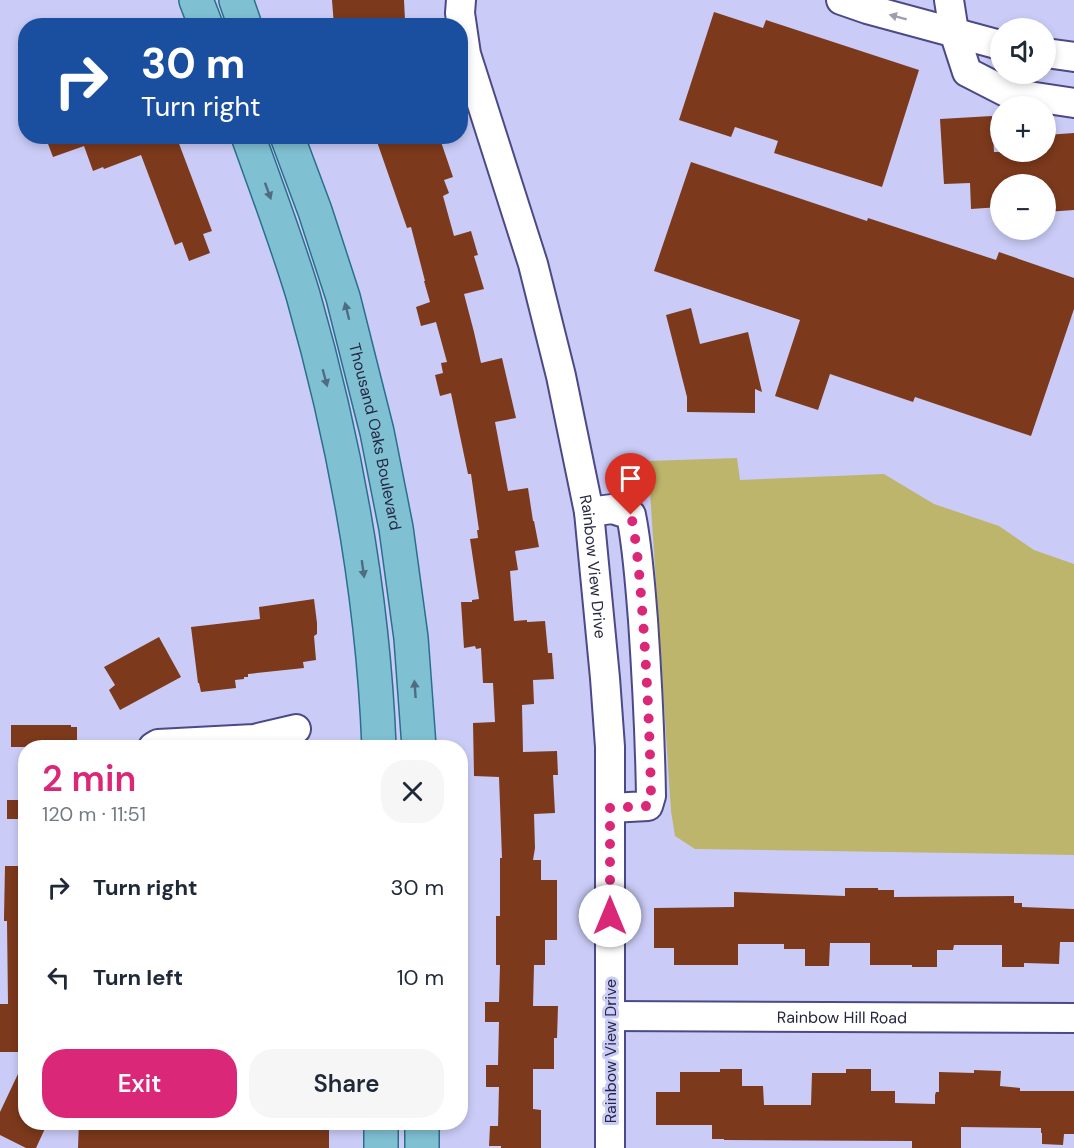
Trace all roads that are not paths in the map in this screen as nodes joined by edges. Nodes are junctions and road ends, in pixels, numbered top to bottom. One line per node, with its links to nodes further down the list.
1 (196, 0): 6 (main road)
2 (236, 0): 7 (main road)
3 (461, 0): 8 (street, Rainbow View Drive)
4 (841, 0): 9 (street, one-way to 4)
5 (949, 0): 9 (street)
6 (203, 18)
7 (242, 18)
8 (461, 18)
9 (954, 32): 10 (street); 14 (street)
10 (990, 42)
11 (1056, 54): 12 (street)
12 (1074, 57)
13 (468, 60): 17 (street, Rainbow View Drive)
14 (1074, 104)
15 (251, 144): 20 (main road, one-way to 20)
16 (290, 144): 21 (main road, Thousand Oaks Boulevard, one-way to 16)
17 (589, 512): 22 (street, Rainbow View Drive); 22 (street)
18 (296, 729): 19 (street)
19 (235, 740)
20 (379, 740)
21 (418, 740)
22 (610, 808): 23 (street, Rainbow View Drive)
23 (610, 1016): 24 (street, Rainbow Hill Road); 29 (street, Rainbow View Drive)
24 (1074, 1017)
25 (381, 1130): 27 (main road)
26 (422, 1130): 28 (main road)
27 (381, 1148)
28 (422, 1148)
29 (610, 1148)

